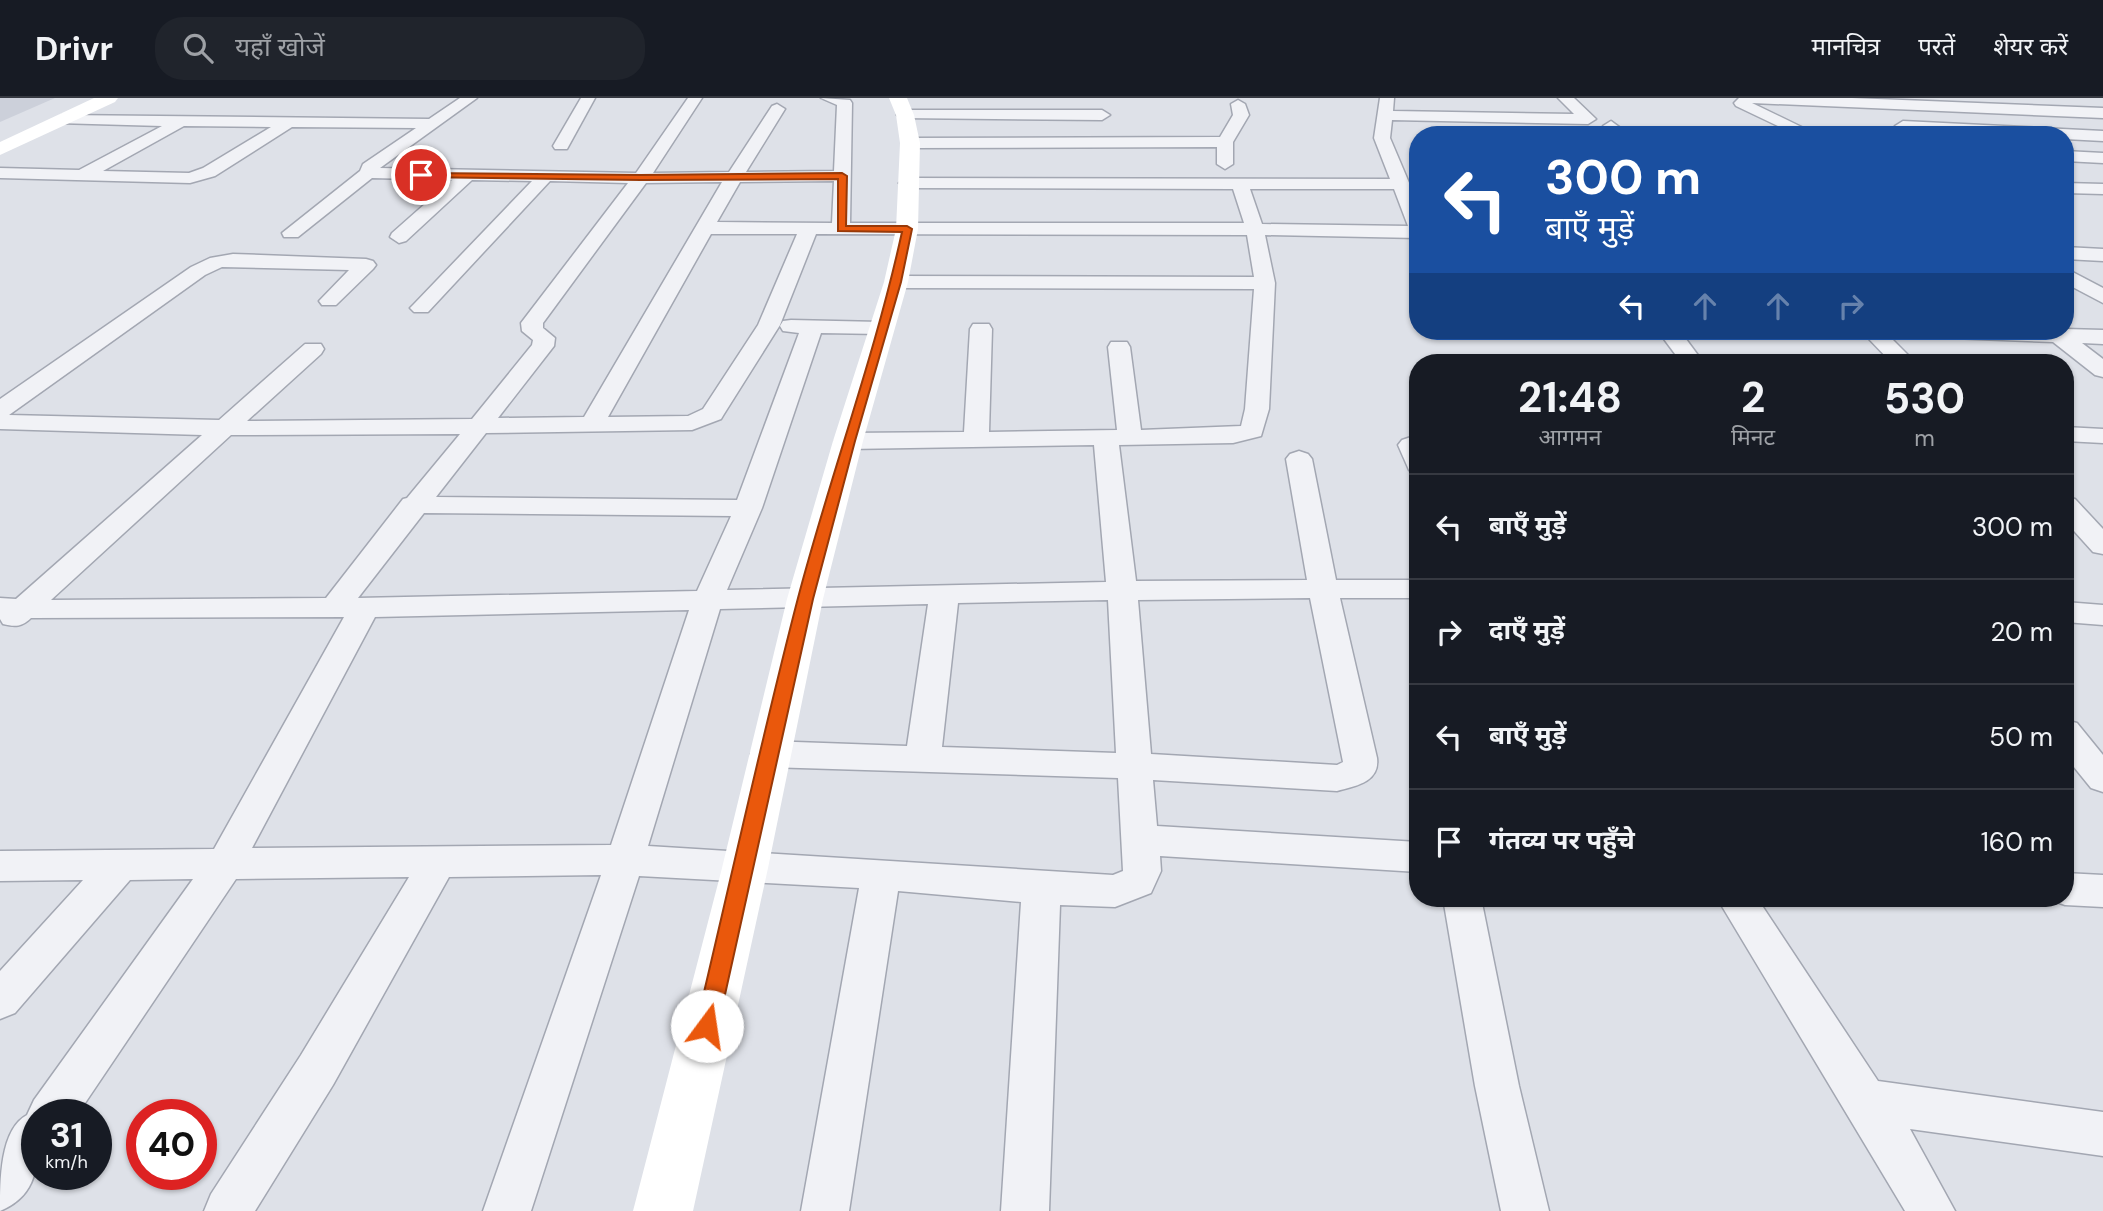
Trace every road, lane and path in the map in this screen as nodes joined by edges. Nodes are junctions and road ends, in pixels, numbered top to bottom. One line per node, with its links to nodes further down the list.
1 (82, 98): 27 (street)
2 (108, 98): 17 (street)
3 (470, 98): 21 (street)
4 (588, 98): 30 (street)
5 (695, 98): 41 (street)
6 (828, 98): 39 (street)
7 (1510, 98): 18 (street)
8 (1565, 98): 18 (street)
9 (1731, 98): 24 (street)
10 (1746, 98): 16 (street)
11 (1238, 104): 29 (street)
12 (1102, 105): 15 (street)
13 (1387, 107): 18 (street); 44 (street)
14 (777, 109): 40 (street)
15 (905, 111): 29 (street); 43 (street)
16 (2103, 113)
17 (62, 120): 19 (street); 31 (street)
18 (1531, 120): 23 (street)
19 (181, 121): 20 (street); 36 (street)
20 (288, 122): 21 (street); 36 (street)
21 (432, 124): 35 (street)
22 (1885, 125): 25 (street)
23 (1537, 126)
24 (1804, 126)
25 (1905, 126)
26 (2074, 135): 28 (street)
27 (0, 136)
28 (2103, 136)
29 (1225, 142): 42 (street)
30 (561, 146)
31 (0, 149)
32 (2074, 156): 33 (street)
33 (2103, 158)
34 (0, 173): 36 (street)
35 (368, 173): 37 (street); 53 (street)
36 (81, 176)
37 (466, 176): 38 (street); 54 (street)
38 (546, 176): 41 (street); 62 (street)
39 (842, 176): 40 (street); 49 (street)
40 (734, 177): 41 (street); 47 (street)
41 (641, 178): 79 (street)
42 (1232, 182): 43 (street); 44 (street); 51 (street)
43 (908, 183): 50 (street)
44 (1408, 188)
45 (2074, 188): 46 (street)
46 (2103, 189)
47 (706, 228): 48 (street); 77 (street)
48 (809, 228): 49 (street); 63 (street)
49 (841, 229): 50 (street)
50 (907, 229): 51 (street); 58 (street)
51 (1255, 229): 52 (street); 59 (street)
52 (1409, 230)
53 (291, 233)
54 (399, 237)
55 (2074, 253): 56 (street)
56 (2103, 255)
57 (2074, 279): 60 (street)
58 (896, 282): 59 (street); 65 (street)
59 (1265, 282): 82 (street)
60 (2103, 297)
61 (329, 301): 75 (street)
62 (421, 308)
63 (769, 325): 64 (street); 77 (street)
64 (812, 327): 65 (street); 87 (street)
65 (881, 328): 84 (street)
66 (981, 329): 83 (street)
67 (2074, 336): 68 (street)
68 (2103, 337)
69 (1881, 340): 73 (street)
70 (2064, 340): 74 (street)
71 (1119, 347): 82 (street)
72 (313, 349): 78 (street)
73 (1896, 354)
74 (2103, 370)
75 (0, 410)
76 (0, 422): 78 (street)
77 (591, 426): 79 (street)
78 (224, 427): 79 (street); 97 (street)
79 (479, 428): 86 (street)
80 (2074, 434): 81 (street)
81 (2103, 436)
82 (1118, 437): 83 (street); 92 (street)
83 (976, 439): 84 (street)
84 (848, 441): 94 (street)
85 (1299, 459): 90 (street)
86 (414, 505): 87 (street); 96 (street)
87 (748, 508): 95 (street)
88 (2074, 515): 89 (street)
89 (2103, 546)
90 (1323, 588): 91 (street); 92 (street); 104 (street)
91 (1409, 589)
92 (1122, 592): 93 (street); 104 (street)
93 (944, 596): 94 (street); 103 (street)
94 (805, 599): 95 (street); 102 (street)
95 (707, 601): 96 (street); 108 (street)
96 (349, 608): 97 (street); 112 (street)
97 (11, 609): 100 (street)
98 (2074, 613): 99 (street)
99 (2103, 615)
100 (0, 629)
101 (2074, 743): 105 (street)
102 (768, 754): 103 (street); 113 (street)
103 (923, 758): 104 (street)
104 (1134, 766): 106 (street)
105 (2103, 779)
106 (1139, 840): 107 (street); 115 (street)
107 (1409, 856)
108 (625, 860): 109 (street); 113 (street); 128 (street)
109 (438, 863): 112 (street); 127 (street)
110 (0, 866): 111 (street)
111 (119, 866): 112 (street); 120 (street)
112 (224, 866): 121 (street)
113 (745, 868): 114 (street); 129 (street)
114 (881, 874): 115 (street); 130 (street)
115 (1041, 888): 126 (street)
116 (2074, 889): 117 (street)
117 (2103, 891)
118 (1464, 907): 131 (street)
119 (1742, 907): 122 (street)
120 (0, 1000)
121 (61, 1099)
122 (1866, 1101): 123 (street); 132 (street)
123 (2103, 1134)
124 (21, 1157): 125 (street)
125 (0, 1187)
126 (1034, 1210)
127 (228, 1211)
128 (507, 1211)
129 (663, 1211)
130 (825, 1211)
131 (1525, 1211)
132 (1931, 1211)

